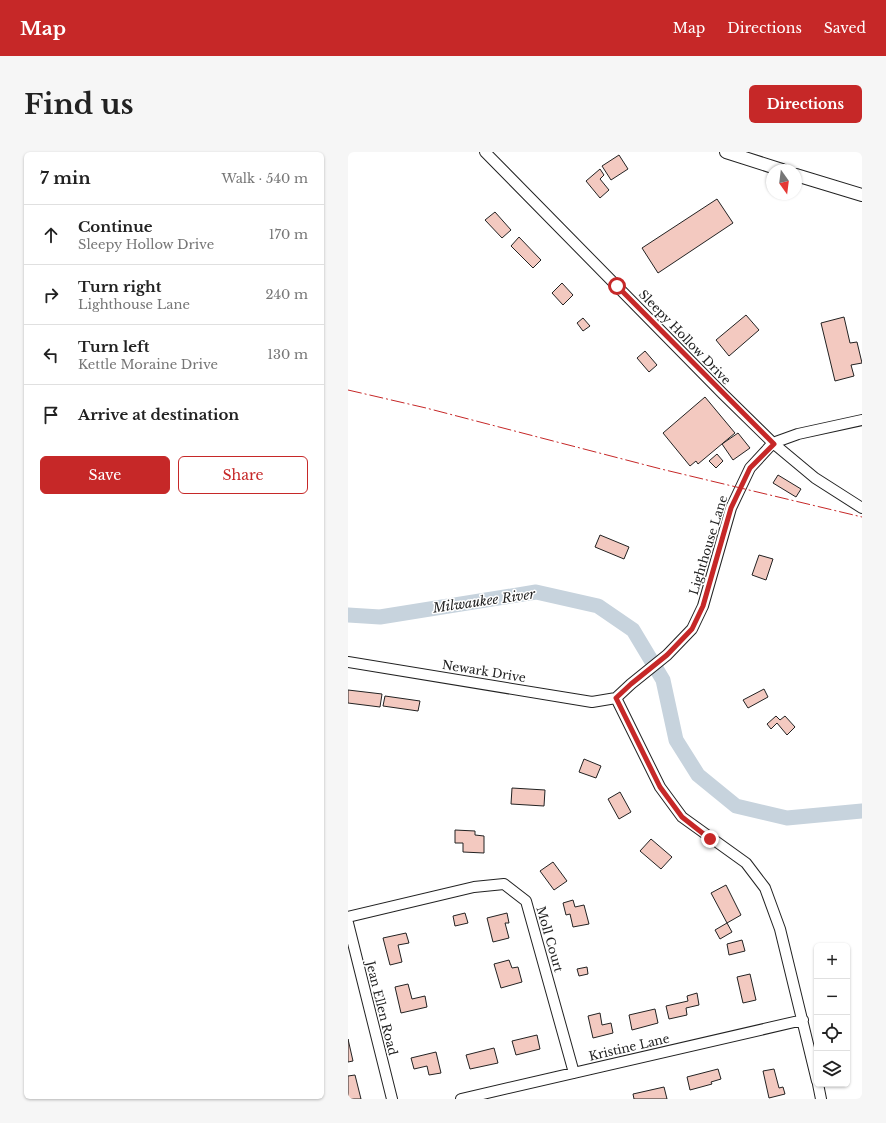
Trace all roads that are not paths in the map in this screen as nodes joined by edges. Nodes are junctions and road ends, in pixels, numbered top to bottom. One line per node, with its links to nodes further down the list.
1 (485, 152): 9 (street, Sleepy Hollow Drive)
2 (726, 152): 3 (main road)
3 (766, 165)
4 (802, 177): 5 (main road)
5 (840, 189): 6 (main road); 7 (main road)
6 (862, 195)
7 (862, 200)
8 (862, 420): 9 (street, Lighthouse Lane)
9 (774, 444): 10 (street, Sleepy Hollow Drive); 12 (street, Lighthouse Lane)
10 (862, 508)
11 (348, 662): 12 (street, Newark Drive)
12 (616, 698): 15 (street)
13 (348, 917): 17 (street, Moll Court)
14 (348, 923): 19 (street, Jean Ellen Road)
15 (803, 1020): 16 (street); 17 (street, Kristine Lane)
16 (814, 1068)
17 (574, 1073): 20 (street, Kristine Lane)
18 (819, 1087): 21 (street)
19 (392, 1099)
20 (461, 1099)
21 (821, 1099)

